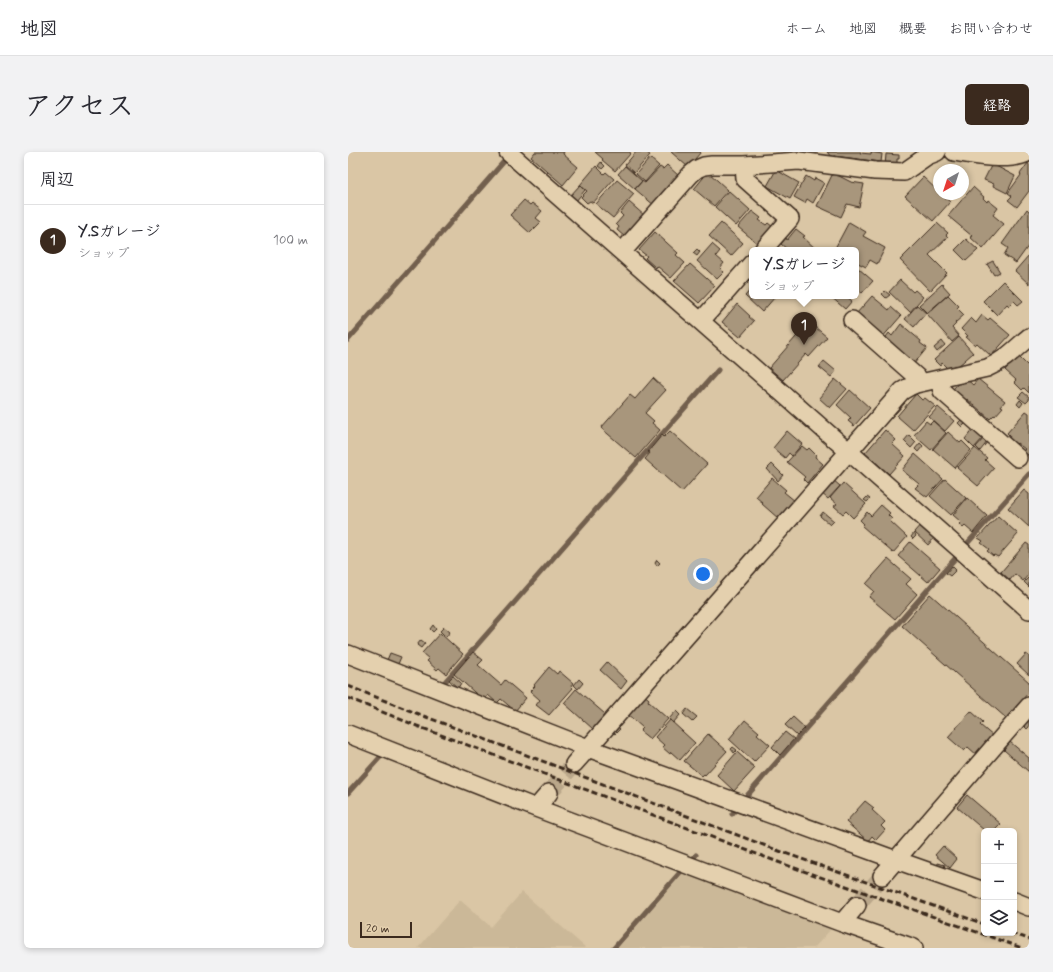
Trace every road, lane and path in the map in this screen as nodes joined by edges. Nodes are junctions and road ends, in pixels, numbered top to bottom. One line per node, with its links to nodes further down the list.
1 (508, 152): 8 (street)
2 (937, 152): 5 (street)
3 (954, 152): 4 (street)
4 (1029, 152)
5 (794, 157): 6 (street)
6 (744, 165): 7 (street); 8 (street)
7 (766, 247)
8 (622, 252): 11 (street)
9 (749, 265): 11 (street)
10 (852, 320): 14 (street)
11 (701, 321): 15 (street)
12 (1029, 336): 13 (street)
13 (940, 379): 14 (street); 16 (street)
14 (920, 383): 15 (street)
15 (848, 450): 17 (street); 21 (street)
16 (1018, 458)
17 (1029, 610)
18 (348, 654): 21 (street)
19 (1029, 706): 25 (street)
20 (348, 734): 24 (street)
21 (588, 748): 22 (street); 25 (street)
22 (574, 764)
23 (549, 793): 24 (street)
24 (536, 808): 31 (street)
25 (896, 860): 26 (street); 27 (street)
26 (882, 876)
27 (981, 890)
28 (1017, 902): 30 (street)
29 (857, 905): 31 (street)
30 (1029, 907)
31 (842, 923): 32 (street)
32 (914, 948)

